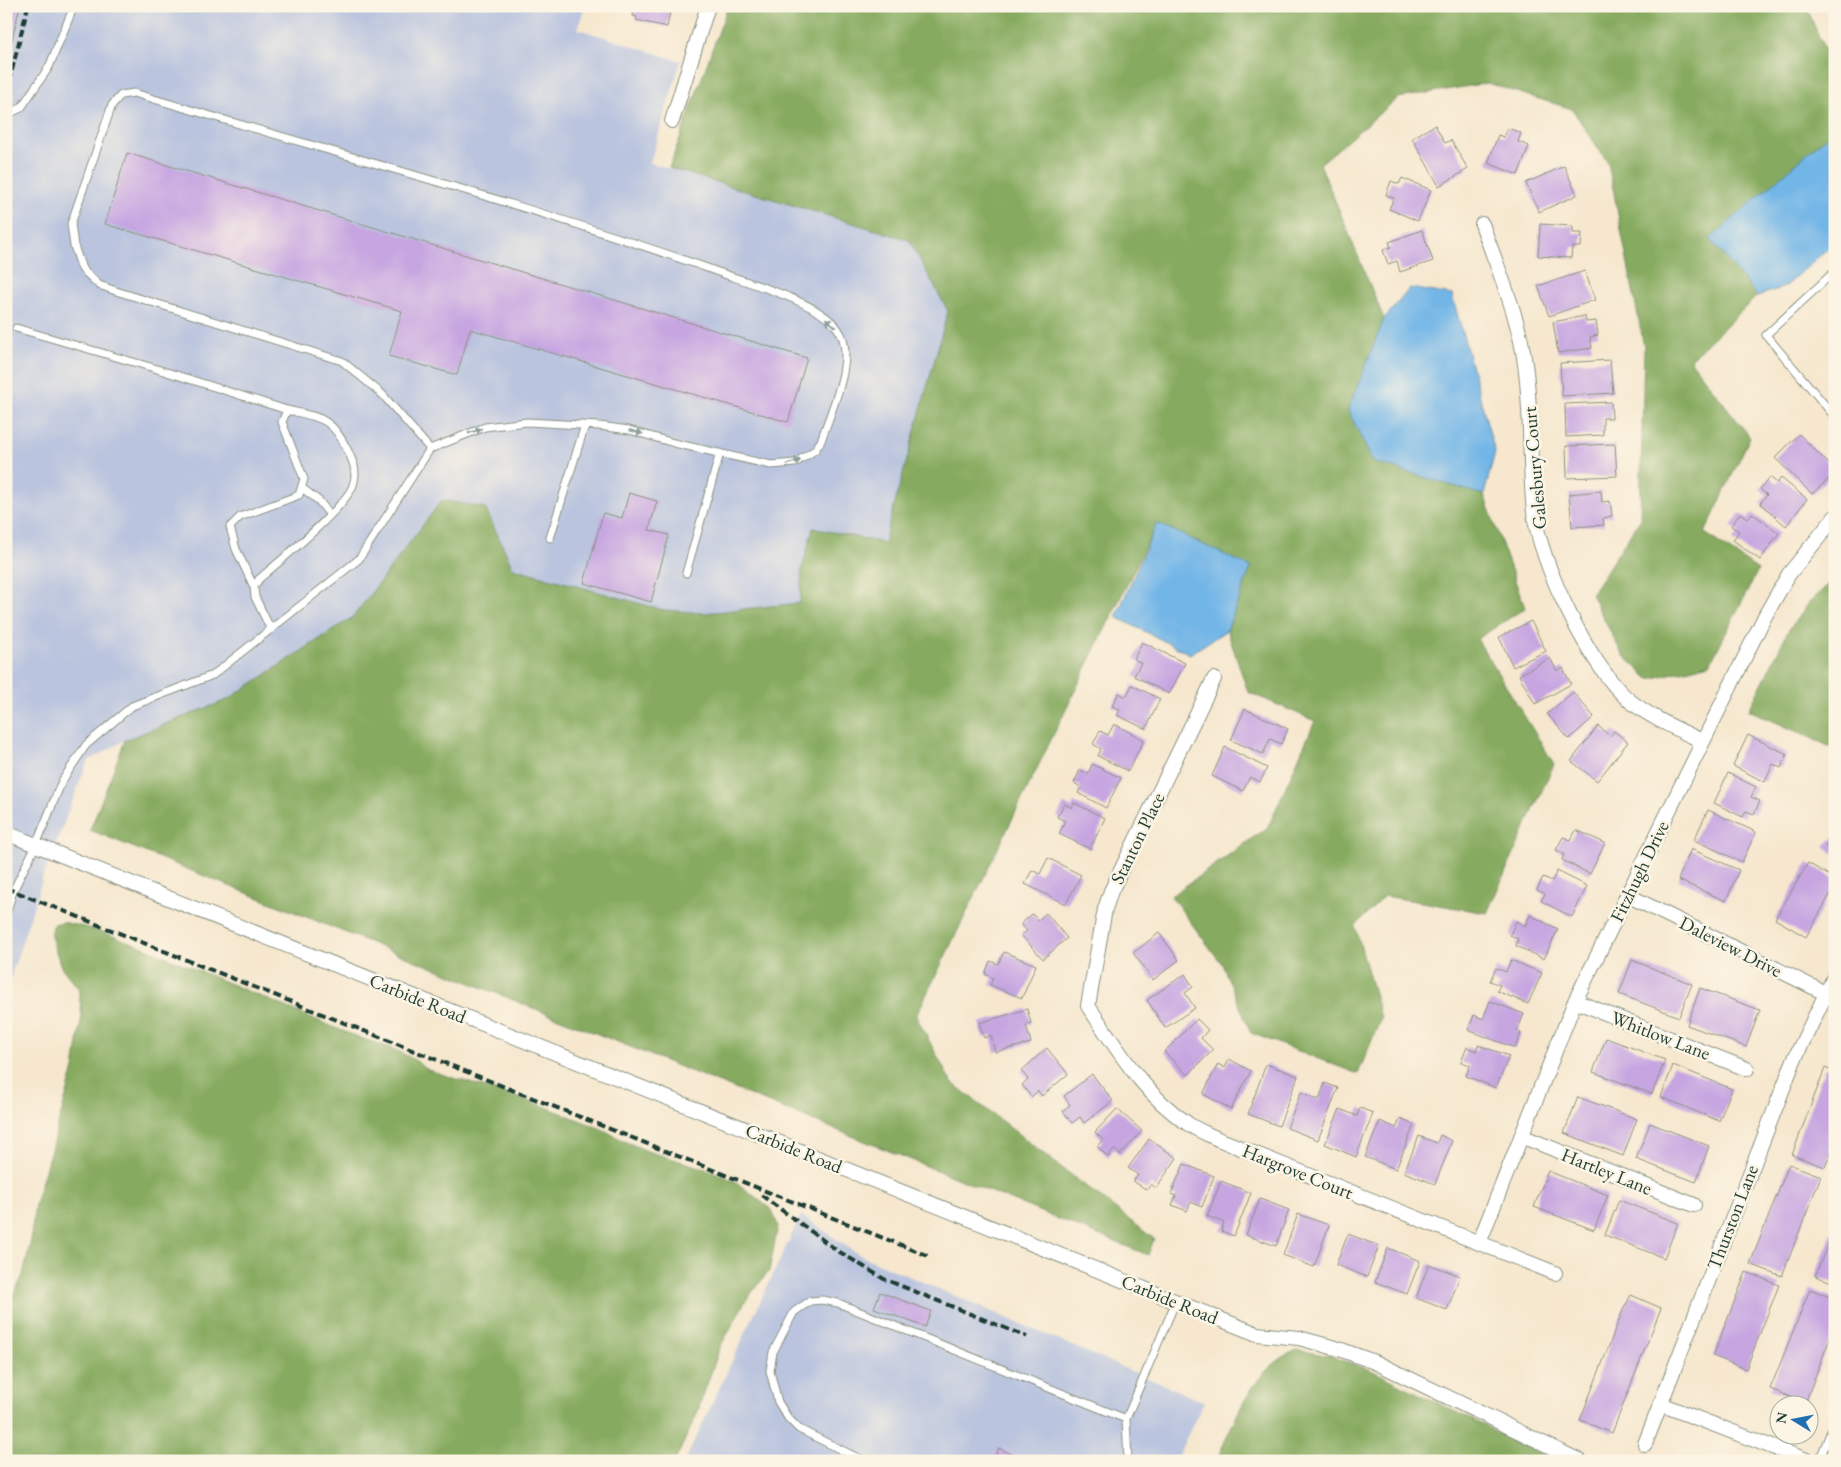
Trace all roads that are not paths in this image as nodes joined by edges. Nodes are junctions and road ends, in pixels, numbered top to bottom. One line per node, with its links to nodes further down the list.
1 (74, 6): 3 (lane)
2 (708, 6): 4 (street)
3 (6, 115)
4 (672, 122)
5 (1482, 224): 21 (street, Galesbury Court)
6 (1835, 271): 9 (lane)
7 (16, 328): 8 (lane)
8 (287, 410): 13 (lane); 14 (lane)
9 (1835, 418)
10 (585, 425): 11 (lane, one-way to 10); 12 (lane, one-way to 12); 16 (lane)
11 (430, 449): 12 (lane, one-way to 11); 19 (lane)
12 (720, 453): 17 (lane)
13 (302, 488): 14 (lane); 18 (lane)
14 (330, 515): 18 (lane)
15 (1835, 517): 21 (street, Fitzhugh Drive)
16 (550, 538)
17 (686, 574)
18 (254, 587): 19 (lane)
19 (271, 630): 23 (lane)
20 (1214, 679): 29 (street, Stanton Place)
21 (1702, 741): 24 (street, Fitzhugh Drive)
22 (6, 833): 23 (street, Carbide Road)
23 (36, 845): 25 (lane); 35 (street, Carbide Road)
24 (1627, 895): 27 (street, Daleview Drive); 28 (street, Fitzhugh Drive)
25 (6, 914)
26 (1835, 975): 27 (street, Thurston Lane)
27 (1830, 996): 36 (street, Thurston Lane)
28 (1575, 1001): 30 (street, Whitlow Lane); 31 (street, Fitzhugh Drive)
29 (1088, 1006): 33 (street, Hargrove Court)
30 (1747, 1069)
31 (1521, 1136): 32 (street, Hartley Lane); 33 (street, Fitzhugh Drive)
32 (1694, 1205)
33 (1478, 1243): 34 (street, Hargrove Court)
34 (1555, 1273)
35 (1176, 1301): 37 (lane); 42 (street, Carbide Road)
36 (1660, 1404): 39 (street, Thurston Lane); 43 (street)
37 (1126, 1419): 40 (lane); 41 (lane)
38 (1835, 1421): 44 (lane)
39 (1644, 1444)
40 (864, 1461)
41 (1128, 1461)
42 (1580, 1461)
43 (1808, 1461)
44 (1819, 1461)

